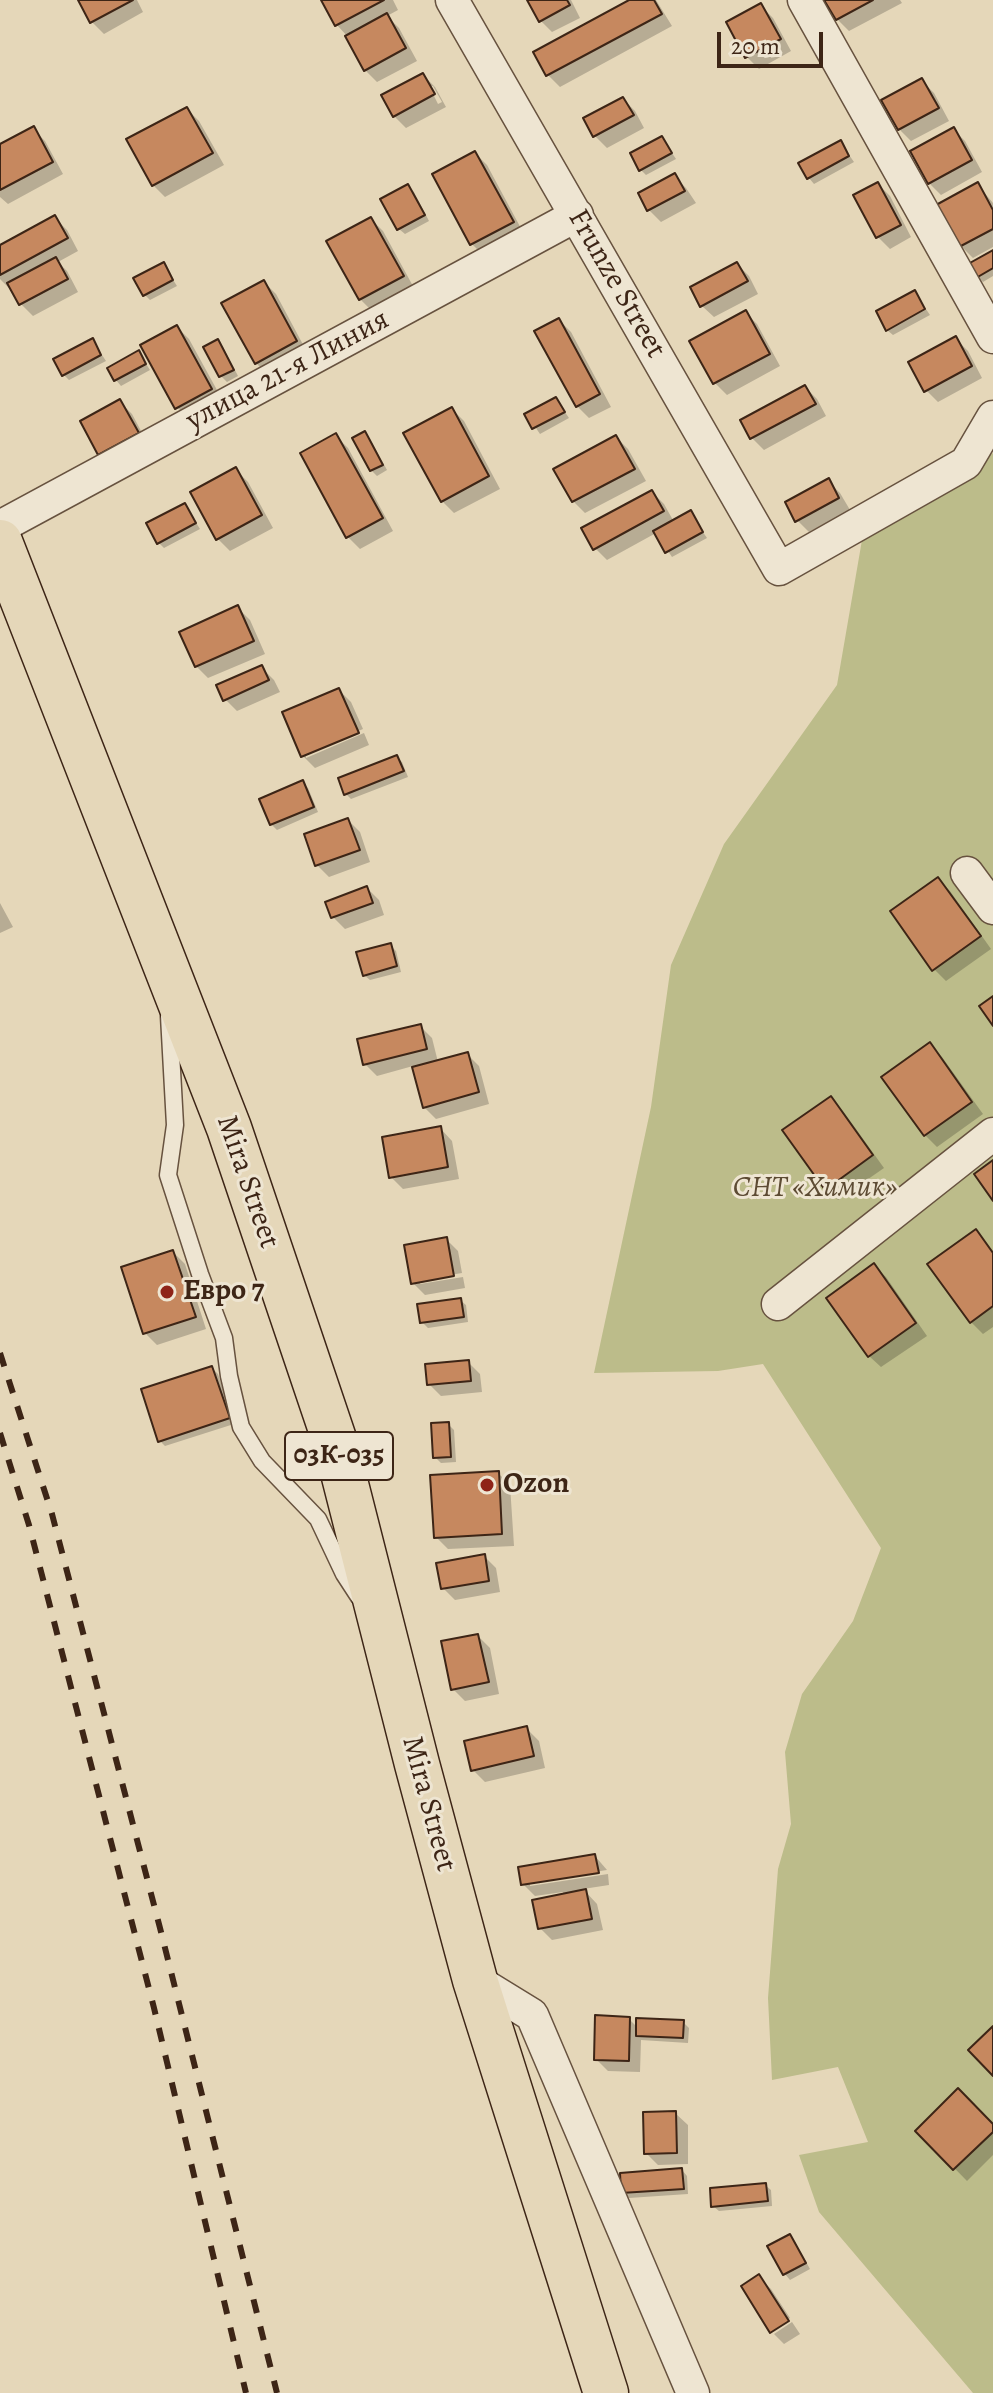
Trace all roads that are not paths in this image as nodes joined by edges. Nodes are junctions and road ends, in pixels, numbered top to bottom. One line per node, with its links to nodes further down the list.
1 (452, 0): 3 (street, Frunze Street)
2 (804, 0): 4 (street)
3 (577, 215): 5 (street, Frunze Street); 6 (street, улица 21-я Линия)
4 (993, 337)
5 (993, 417)
6 (0, 527)
7 (0, 542): 10 (main road, Mira Street / 03К-035)
8 (967, 873): 9 (street)
9 (993, 908)
10 (166, 966): 13 (main road, Mira Street / 03К-035); 13 (lane)
11 (993, 1134): 12 (street)
12 (778, 1304)
13 (384, 1633): 14 (main road, Mira Street / 03К-035)
14 (475, 1980): 15 (main road, Mira Street / 03К-035); 16 (street)
15 (606, 2393)
16 (693, 2393)

